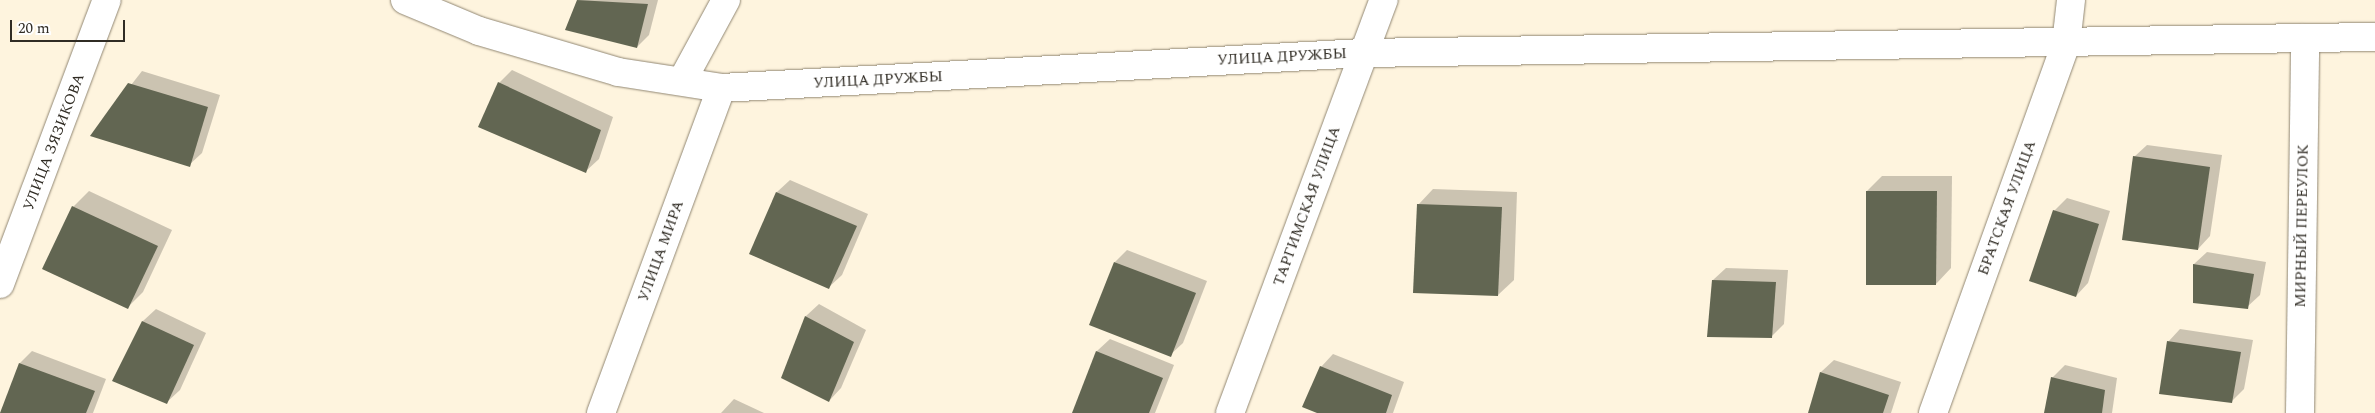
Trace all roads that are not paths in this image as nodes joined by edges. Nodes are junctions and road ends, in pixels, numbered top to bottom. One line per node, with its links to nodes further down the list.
1 (107, 0): 12 (street, УЛИЦА ЗЯЗИКОВА)
2 (405, 0): 10 (street, УЛИЦА ДРУЖБЫ)
3 (726, 0): 10 (street)
4 (1384, 0): 9 (street, ТАРГИМСКАЯ УЛИЦА)
5 (2072, 0): 8 (street, БРАТСКАЯ УЛИЦА)
6 (2375, 37): 7 (street, УЛИЦА ДРУЖБЫ)
7 (2305, 38): 8 (street, УЛИЦА ДРУЖБЫ); 16 (street, МИРНЫЙ ПЕРЕУЛОК)
8 (2066, 44): 9 (street, УЛИЦА ДРУЖБЫ); 15 (street, БРАТСКАЯ УЛИЦА)
9 (1364, 53): 11 (street, УЛИЦА ДРУЖБЫ); 14 (street, ТАРГИМСКАЯ УЛИЦА)
10 (682, 81): 11 (street, УЛИЦА ДРУЖБЫ)
11 (721, 88): 13 (street, УЛИЦА МИРА)
12 (0, 284)
13 (601, 413)
14 (1230, 413)
15 (1932, 413)
16 (2300, 413)

